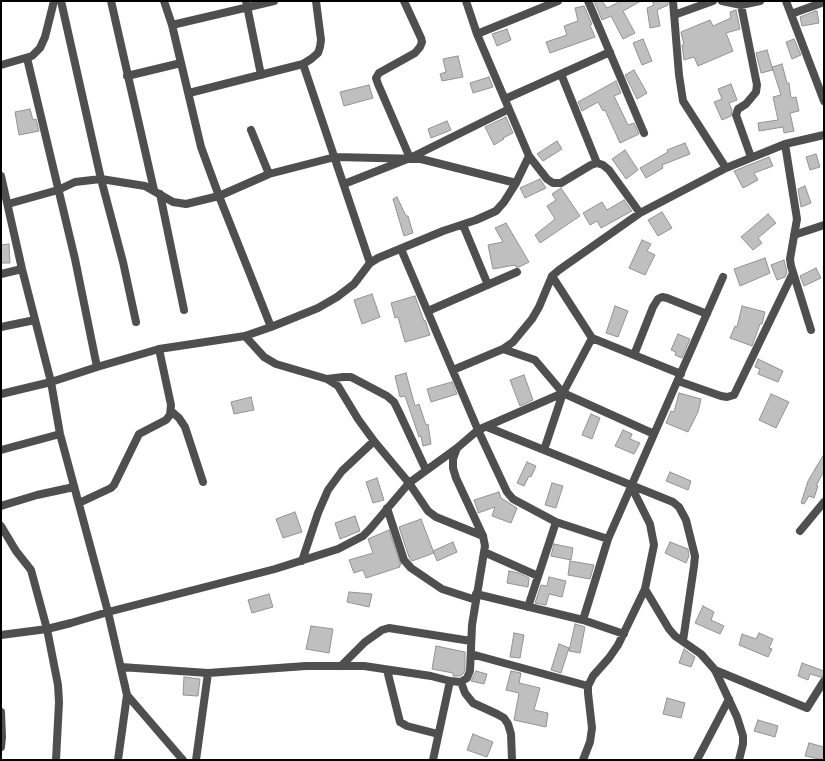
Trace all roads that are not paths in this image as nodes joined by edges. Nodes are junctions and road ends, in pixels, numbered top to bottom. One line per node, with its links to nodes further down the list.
1 (54, 1): 24 (street)
2 (61, 1): 47 (street)
3 (111, 1): 30 (street)
4 (164, 1): 21 (street)
5 (274, 1): 17 (street)
6 (316, 1): 26 (street)
7 (404, 1): 41 (street)
8 (466, 1): 22 (street)
9 (558, 1): 22 (street)
10 (588, 1): 23 (street)
11 (673, 1): 20 (street)
12 (713, 1): 20 (street)
13 (723, 1): 18 (street)
14 (760, 1): 18 (street)
15 (786, 1): 19 (street)
16 (824, 2): 19 (street)
17 (247, 4): 21 (street); 28 (street)
18 (741, 5): 42 (street)
19 (791, 14): 33 (street)
20 (674, 15): 44 (street)
21 (172, 26): 25 (street)
22 (477, 34): 32 (street)
23 (610, 52): 29 (street); 36 (street)
24 (27, 58): 27 (street); 50 (street)
25 (181, 63): 30 (street); 31 (street)
26 (303, 64): 28 (street); 40 (street)
27 (1, 65)
28 (261, 74): 31 (street)
29 (561, 74): 32 (street); 43 (street)
30 (127, 76): 51 (street)
31 (189, 93): 52 (street)
32 (505, 99): 34 (street)
33 (824, 101)
34 (509, 109): 39 (street); 41 (street)
35 (251, 130): 45 (street)
36 (644, 133)
37 (824, 135): 38 (street)
38 (785, 144): 42 (street); 57 (street)
39 (529, 156): 43 (street); 48 (street)
40 (335, 157): 41 (street); 45 (street); 49 (street)
41 (410, 158): 48 (street); 49 (street)
42 (751, 158): 44 (street)
43 (597, 163): 54 (street)
44 (726, 168): 54 (street)
45 (269, 174): 52 (street)
46 (1, 176): 53 (street)
47 (102, 178): 50 (street); 51 (street); 71 (street)
48 (516, 183): 55 (street)
49 (344, 184): 59 (street)
50 (58, 190): 53 (street); 80 (street)
51 (157, 192): 52 (street); 67 (street)
52 (219, 196): 73 (street)
53 (8, 204): 60 (street)
54 (640, 213): 64 (street)
55 (463, 225): 58 (street); 66 (street)
56 (824, 225): 57 (street)
57 (794, 235): 62 (street)
58 (401, 249): 59 (street); 68 (street)
59 (370, 263): 73 (street)
60 (22, 269): 63 (street); 70 (street)
61 (517, 272): 66 (street)
62 (793, 273): 74 (street); 82 (street)
63 (1, 274)
64 (552, 276): 76 (street); 78 (street)
65 (723, 277): 69 (street)
66 (488, 285): 68 (street)
67 (184, 310)
68 (428, 311): 81 (street)
69 (707, 314): 79 (street); 82 (street)
70 (35, 320): 72 (street); 84 (street)
71 (136, 322)
72 (1, 327)
73 (271, 327): 75 (street)
74 (811, 330)
75 (245, 336): 77 (street); 83 (street)
76 (592, 338): 79 (street); 85 (street)
77 (159, 349): 80 (street); 87 (street)
78 (503, 349): 81 (street); 85 (street)
79 (634, 355): 82 (street)
80 (97, 367): 84 (street)
81 (453, 370): 89 (street)
82 (679, 377): 91 (street)
83 (327, 379): 92 (street); 96 (street)
84 (51, 382): 86 (street); 90 (street)
85 (563, 393): 88 (street); 91 (street); 95 (street)
86 (1, 394)
87 (171, 411): 97 (street); 102 (street)
88 (487, 427): 89 (street); 95 (street)
89 (478, 430): 93 (street); 105 (street)
90 (60, 434): 94 (street); 100 (street)
91 (654, 434): 99 (street)
92 (374, 441): 98 (street); 111 (street)
93 (457, 448): 96 (street); 108 (street)
94 (1, 450)
95 (544, 450): 99 (street)
96 (426, 470): 98 (street)
97 (203, 482)
98 (409, 482): 104 (street); 108 (street)
99 (631, 486): 109 (street); 113 (street); 122 (street)
100 (74, 487): 102 (street); 103 (street)
101 (824, 502): 107 (street)
102 (79, 503): 116 (street)
103 (1, 506)
104 (387, 508): 111 (street); 114 (street)
105 (556, 522): 109 (street); 112 (street)
106 (1, 526): 118 (street)
107 (800, 531)
108 (483, 536): 110 (street)
109 (608, 539): 117 (street)
110 (484, 552): 112 (street); 114 (street)
111 (302, 561): 116 (street)
112 (538, 576): 115 (street)
113 (645, 589): 119 (street); 122 (street)
114 (476, 597): 115 (street); 121 (street)
115 (528, 607): 117 (street)
116 (108, 612): 118 (street); 125 (street)
117 (583, 620): 119 (street)
118 (47, 628): 120 (street); 138 (street)
119 (624, 634): 132 (street)
120 (1, 635)
121 (471, 641): 123 (street); 124 (street)
122 (683, 642): 127 (street)
123 (471, 654): 131 (street); 132 (street)
124 (340, 666): 126 (street); 128 (street)
125 (121, 667): 128 (street); 133 (street)
126 (387, 670): 129 (street); 136 (street)
127 (715, 670): 130 (street); 134 (street)
128 (208, 673): 141 (street)
129 (450, 681): 131 (street); 136 (street)
130 (824, 681)
131 (461, 682): 143 (street)
132 (588, 686): 144 (street)
133 (127, 694): 139 (street); 140 (street)
134 (729, 699): 145 (street); 146 (street)
135 (1, 712): 137 (street)
136 (438, 734): 142 (street)
137 (1, 747)
138 (56, 760)
139 (118, 760)
140 (183, 760)
141 (196, 760)
142 (432, 760)
143 (512, 760)
144 (583, 760)
145 (697, 760)
146 (739, 760)

